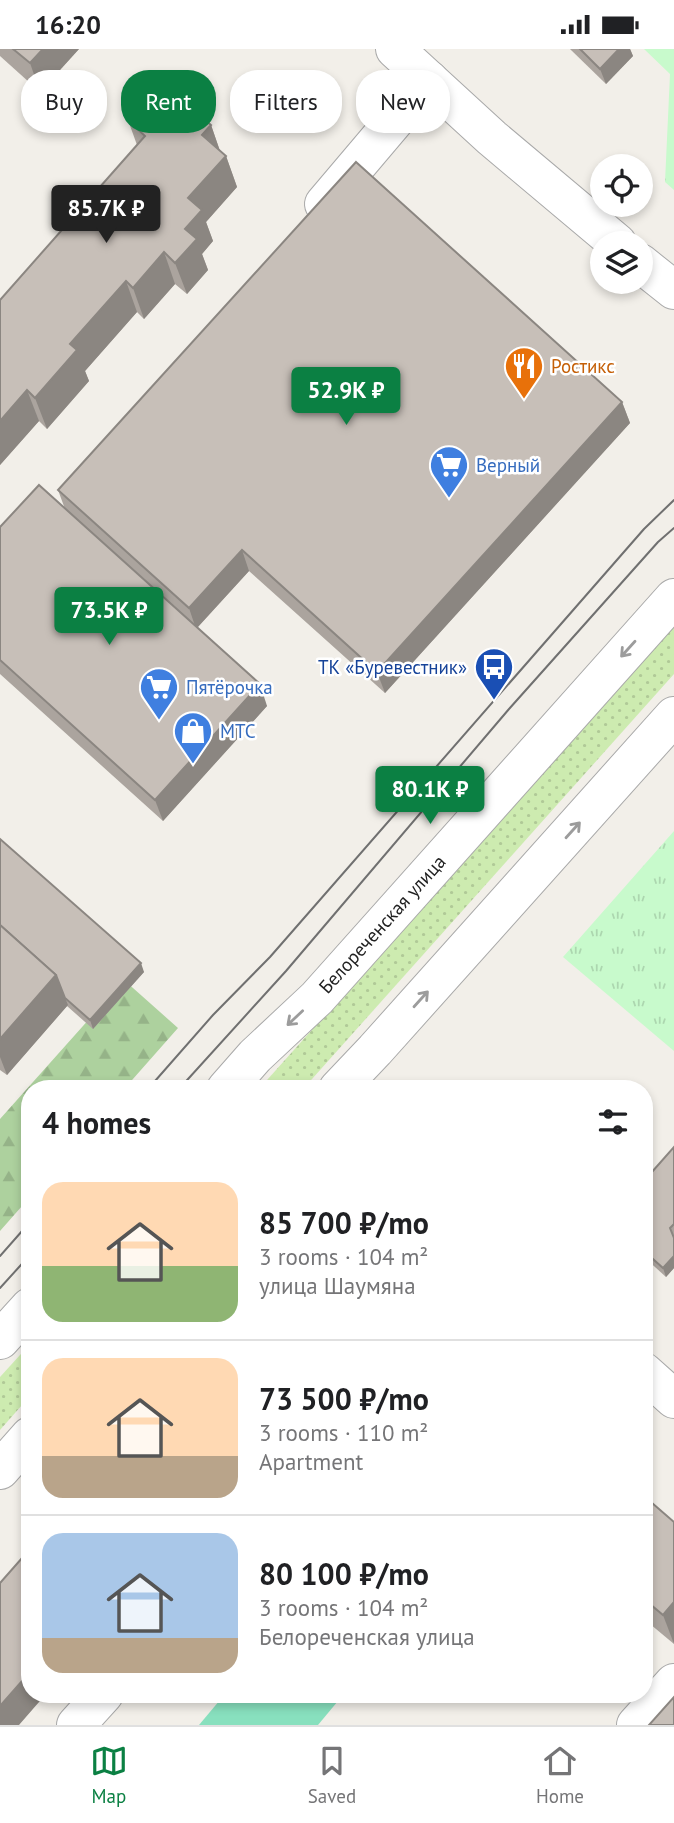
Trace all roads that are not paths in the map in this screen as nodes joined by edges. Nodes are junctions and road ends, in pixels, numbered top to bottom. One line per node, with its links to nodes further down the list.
1 (395, 49): 2 (street)
2 (418, 70)
3 (450, 99): 5 (street)
4 (384, 133): 6 (street)
5 (603, 231)
6 (299, 233)
7 (653, 273): 8 (street)
8 (674, 290)
9 (674, 599): 11 (street, Белореченская улица, one-way to 11)
10 (674, 716): 12 (street, one-way to 10)
11 (234, 1080)
12 (347, 1080)
13 (21, 1317): 14 (street)
14 (0, 1340)
15 (653, 1380): 16 (street)
16 (674, 1399)
17 (21, 1446): 18 (street)
18 (0, 1470)
19 (96, 1703): 20 (street)
20 (76, 1725)

